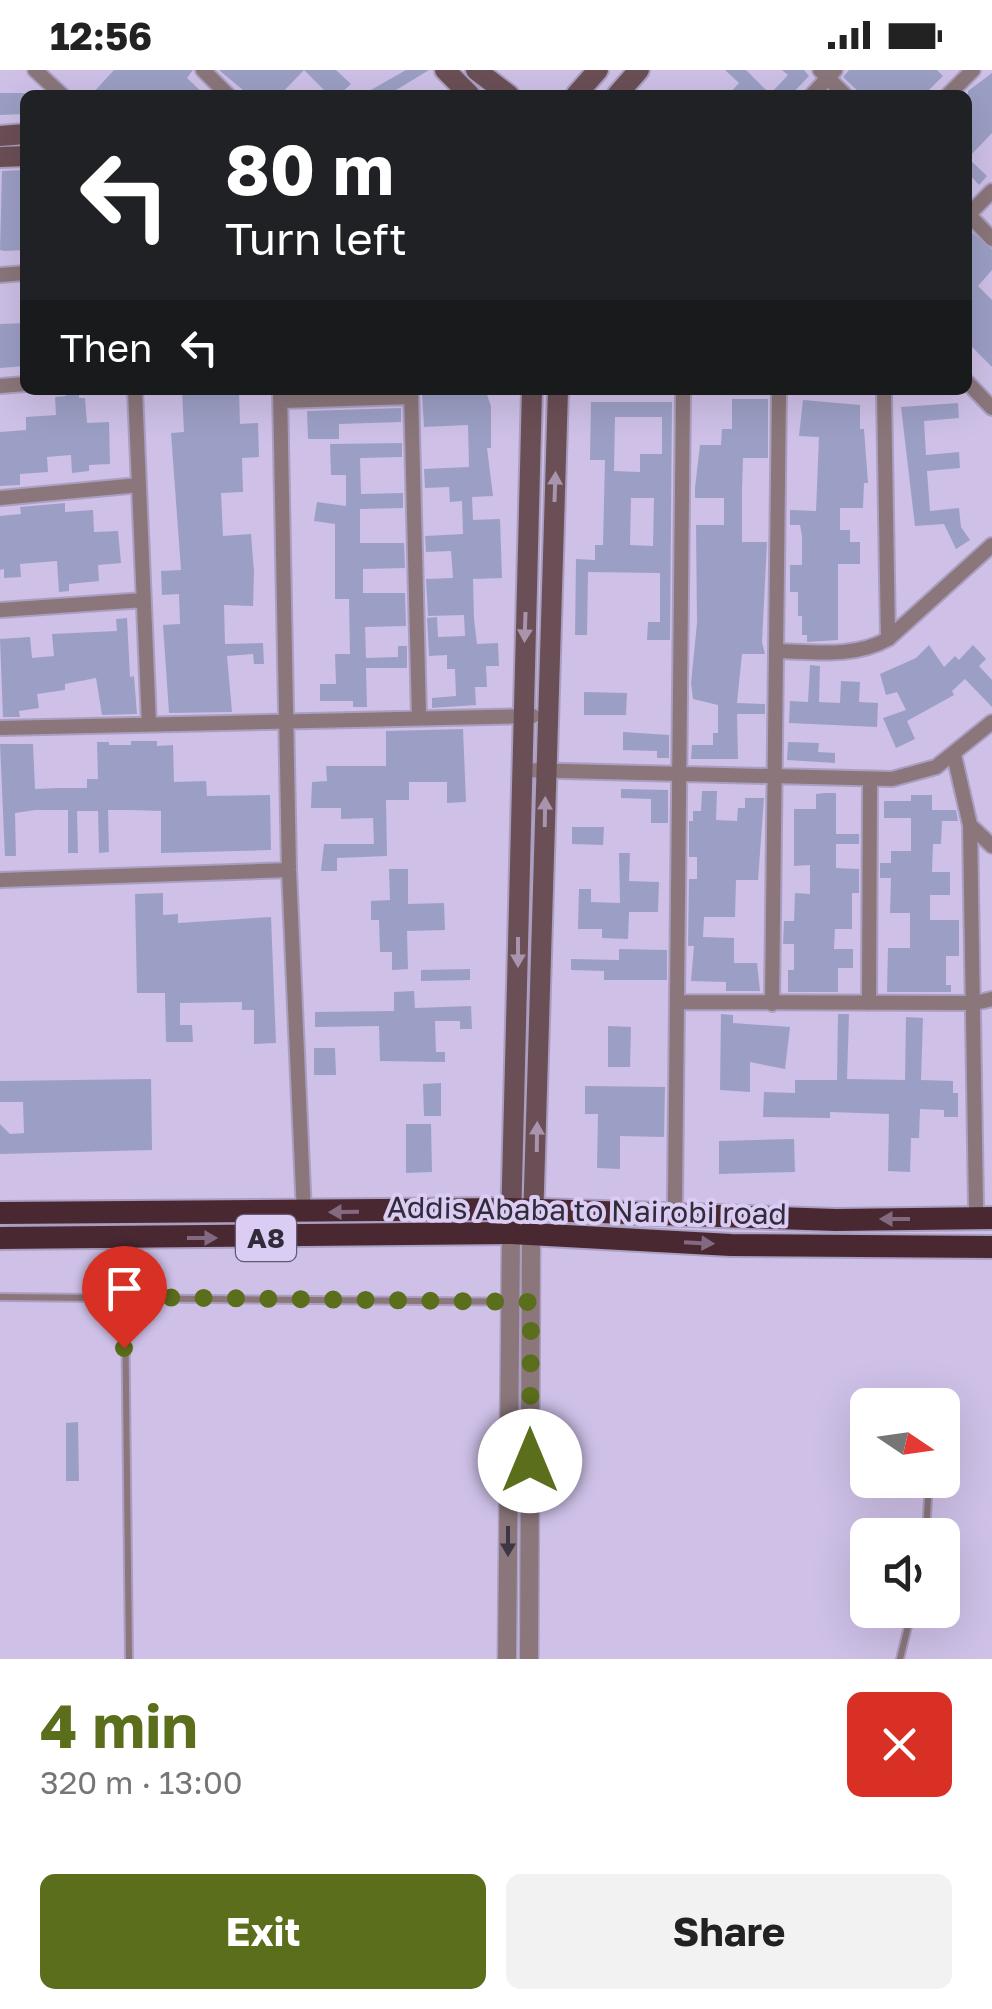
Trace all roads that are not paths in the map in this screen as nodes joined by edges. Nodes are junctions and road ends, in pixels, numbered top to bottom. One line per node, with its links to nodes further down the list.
1 (35, 70): 8 (street)
2 (203, 70): 9 (street)
3 (444, 70): 10 (main road)
4 (598, 70): 12 (main road)
5 (639, 70): 13 (main road)
6 (973, 70): 14 (street)
7 (480, 73): 11 (main road)
8 (57, 90)
9 (223, 90)
10 (463, 90)
11 (502, 90)
12 (580, 90)
13 (621, 90)
14 (953, 90)
15 (992, 191): 16 (street)
16 (972, 211)
17 (972, 219): 18 (street)
18 (992, 238)
19 (972, 386): 29 (street)
20 (135, 395): 30 (street)
21 (324, 395): 28 (street)
22 (411, 395): 38 (street)
23 (532, 395): 39 (main road, one-way to 39)
24 (558, 395): 37 (main road, one-way to 24)
25 (684, 395): 47 (street)
26 (779, 395): 36 (street)
27 (884, 395): 35 (street)
28 (280, 396): 40 (street)
29 (992, 408)
30 (139, 485): 31 (street); 33 (street)
31 (0, 498)
32 (992, 545): 35 (street)
33 (144, 600): 34 (street); 42 (street)
34 (0, 610)
35 (888, 639): 36 (street)
36 (776, 651): 48 (street)
37 (548, 716): 39 (street); 46 (main road)
38 (419, 717): 39 (street); 40 (street)
39 (522, 717): 45 (main road)
40 (288, 720): 42 (street); 52 (street)
41 (992, 722): 44 (street)
42 (149, 724): 43 (street)
43 (0, 728)
44 (954, 755): 49 (street); 50 (street)
45 (522, 770): 46 (street); 60 (main road, one-way to 60)
46 (546, 772): 47 (street); 60 (main road, one-way to 46)
47 (680, 774): 48 (street); 55 (street)
48 (773, 778): 49 (street); 58 (street)
49 (870, 780): 56 (street)
50 (970, 824): 51 (street); 57 (street)
51 (992, 846)
52 (289, 870): 53 (street); 62 (street)
53 (0, 880)
54 (992, 999): 57 (street)
55 (678, 1002): 58 (street); 59 (street)
56 (869, 1003): 57 (street); 58 (street)
57 (975, 1003): 63 (street)
58 (772, 1004)
59 (675, 1200)
60 (523, 1209): 62 (highway, Addis Ababa to Nairobi road / A8, one-way to 62); 63 (highway, Addis Ababa to Nairobi road / A8, one-way to 60); 64 (main road)
61 (0, 1212): 62 (highway, Addis Ababa to Nairobi road / A8)
62 (304, 1212): 66 (street)
63 (984, 1212)
64 (521, 1234): 66 (highway, Addis Ababa to Nairobi road / A8); 67 (highway, Addis Ababa to Nairobi road / A8, one-way to 67); 70 (street); 71 (street)
65 (0, 1238): 66 (highway, Addis Ababa to Nairobi road / A8, one-way to 66)
66 (305, 1238)
67 (992, 1247)
68 (125, 1297): 69 (lane); 70 (lane); 73 (lane)
69 (0, 1298)
70 (510, 1302): 71 (lane); 74 (street, one-way to 74)
71 (531, 1302): 75 (street)
72 (908, 1628): 76 (lane)
73 (128, 1659)
74 (508, 1659)
75 (529, 1659)
76 (900, 1659)

